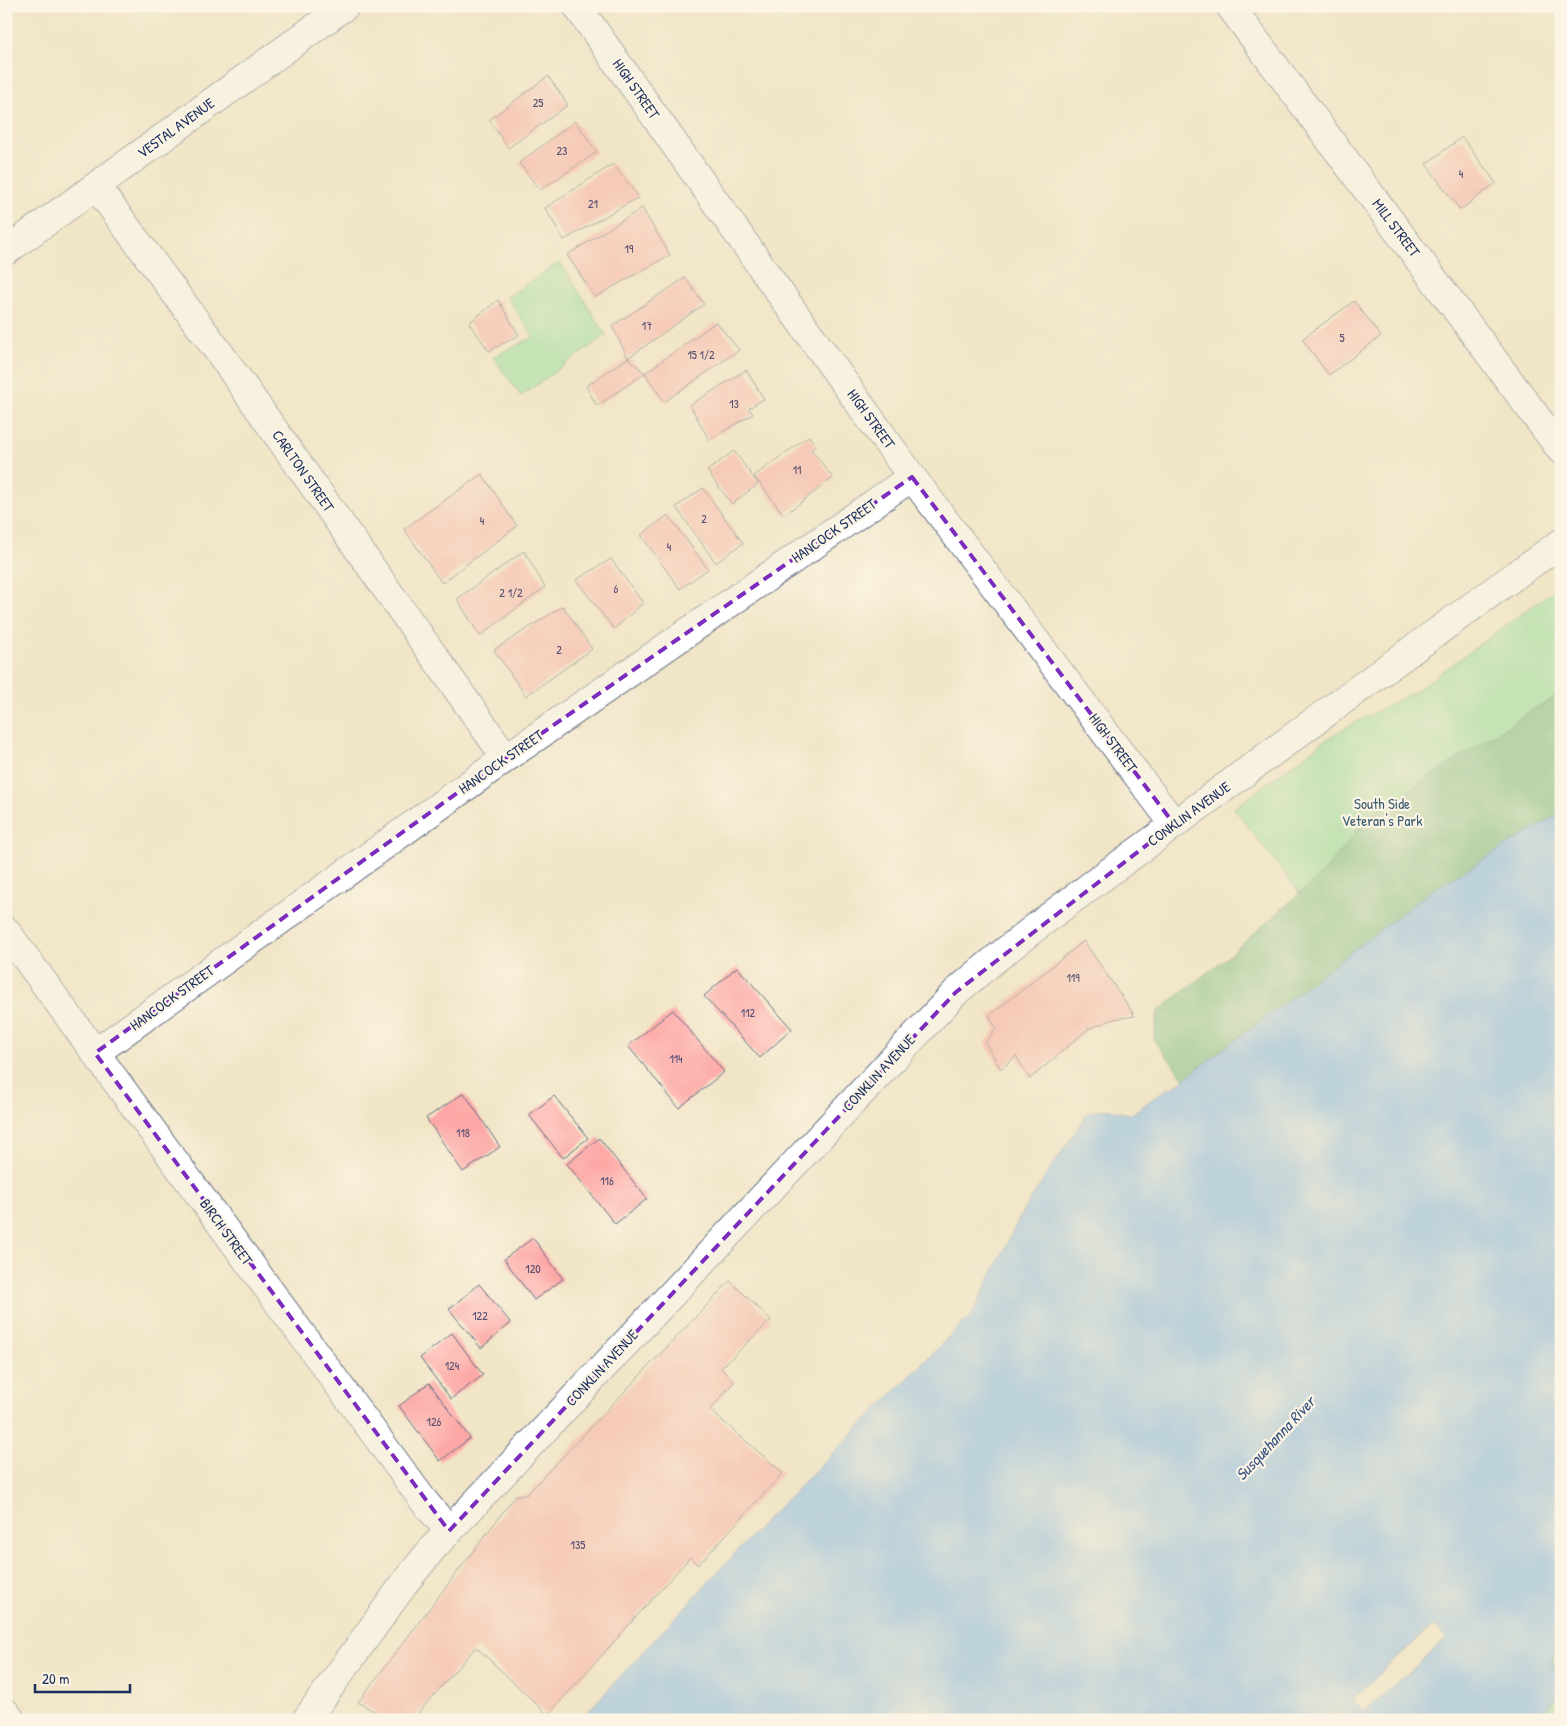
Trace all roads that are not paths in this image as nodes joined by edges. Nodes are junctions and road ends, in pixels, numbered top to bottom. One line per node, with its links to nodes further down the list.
1 (345, 6): 4 (street, VESTAL AVENUE)
2 (577, 6): 7 (street, HIGH STREET)
3 (1230, 6): 6 (street, MILL STREET)
4 (96, 186): 5 (street, VESTAL AVENUE); 9 (street, CARLTON STREET)
5 (6, 251)
6 (1561, 450)
7 (912, 477): 9 (street, HANCOCK STREET); 10 (street, HIGH STREET)
8 (1561, 543): 10 (street, CONKLIN AVENUE)
9 (506, 758): 12 (street, HANCOCK STREET)
10 (1174, 824): 13 (street, CONKLIN AVENUE)
11 (6, 931): 12 (street, BIRCH STREET)
12 (95, 1053): 13 (street, BIRCH STREET)
13 (449, 1531): 16 (street, CONKLIN AVENUE)
14 (6, 1713): 15 (street)
15 (11, 1720)
16 (306, 1720)

